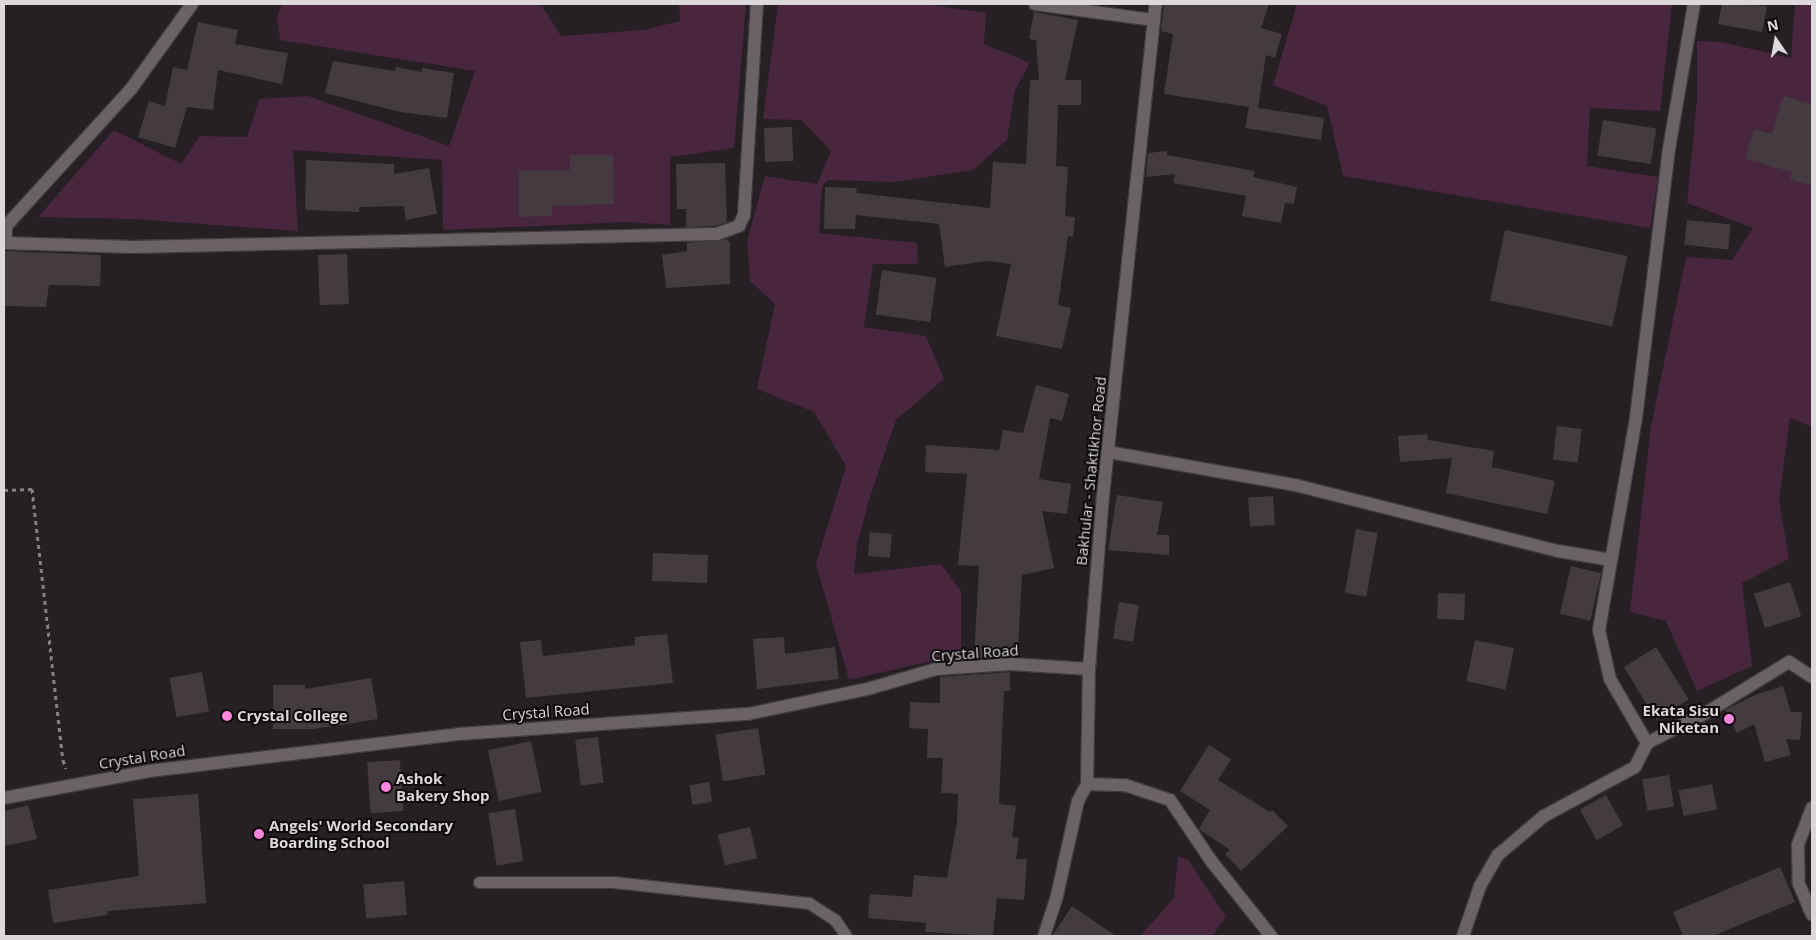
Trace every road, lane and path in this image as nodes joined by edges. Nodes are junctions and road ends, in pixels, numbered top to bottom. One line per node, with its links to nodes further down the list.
1 (192, 4): 2 (street)
2 (757, 4)
3 (1035, 4): 6 (street)
4 (1156, 4): 6 (street, Bakhular - Shaktikhor Road)
5 (1694, 4): 9 (street)
6 (1154, 20): 7 (street, Bakhular - Shaktikhor Road)
7 (1108, 452): 9 (street); 10 (street, Bakhular - Shaktikhor Road)
8 (4, 490): 14 (path)
9 (1611, 560): 12 (street)
10 (1089, 669): 13 (street, Bakhular - Shaktikhor Road); 14 (street, Crystal Road)
11 (1812, 677): 12 (street)
12 (1647, 743): 22 (street)
13 (1087, 784): 20 (street, Bakhular - Shaktikhor Road); 21 (street)
14 (74, 785): 15 (street, Crystal Road)
15 (4, 798)
16 (1812, 808): 18 (street)
17 (479, 882): 19 (lane)
18 (1812, 914)
19 (846, 936)
20 (1044, 936)
21 (1271, 936)
22 (1463, 936)

